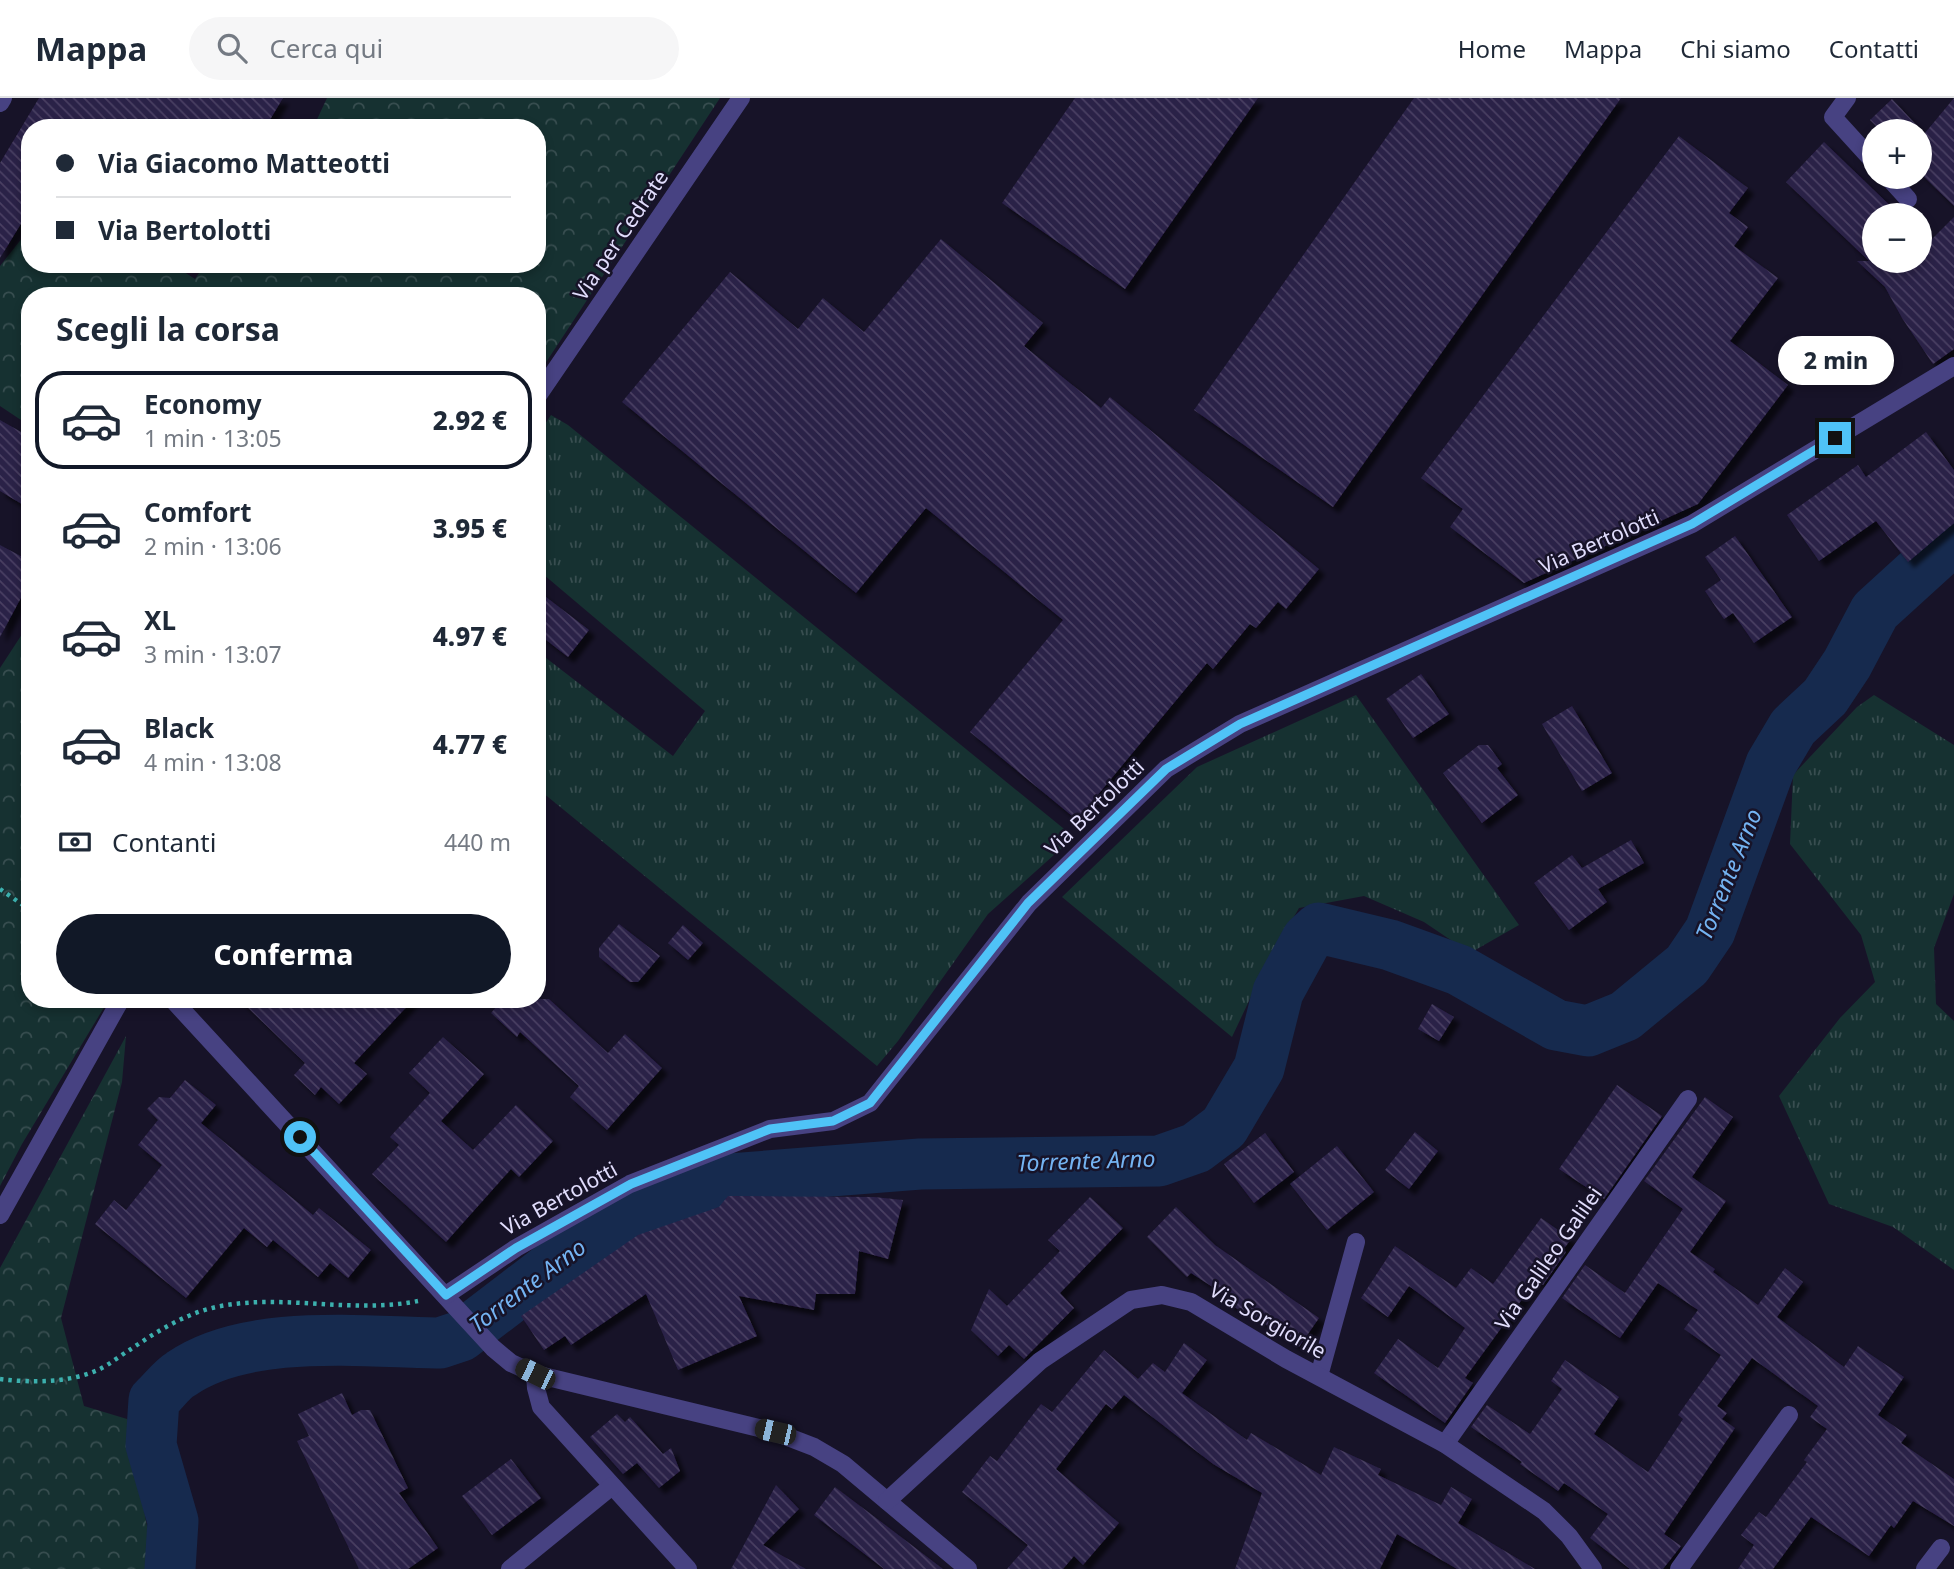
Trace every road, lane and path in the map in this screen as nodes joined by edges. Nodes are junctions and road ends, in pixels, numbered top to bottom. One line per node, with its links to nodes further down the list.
1 (3, 98): 4 (street)
2 (741, 98): 9 (street, Via per Cedrate)
3 (1847, 98): 5 (street)
4 (0, 103)
5 (1862, 149)
6 (1899, 189): 7 (street)
7 (1908, 198)
8 (1954, 366): 17 (street, Via Bertolotti)
9 (546, 384)
10 (0, 889): 11 (path)
11 (21, 904)
12 (116, 1008): 15 (street)
13 (180, 1008): 17 (street)
14 (1688, 1099): 22 (street, Via Galileo Galilei)
15 (0, 1215)
16 (1356, 1242): 19 (street)
17 (452, 1301): 18 (street); 20 (path)
18 (535, 1374): 23 (street); 24 (street)
19 (1319, 1376): 22 (street, Via Sorgiorile); 24 (street, Via Sorgiorile)
20 (0, 1380)
21 (1789, 1415): 30 (street)
22 (1445, 1444): 29 (street, Via Sorgiorile)
23 (612, 1486): 26 (street); 27 (street)
24 (887, 1501): 28 (street)
25 (1941, 1548): 31 (street)
26 (510, 1569)
27 (688, 1569)
28 (968, 1569)
29 (1593, 1569)
30 (1679, 1569)
31 (1925, 1569)

